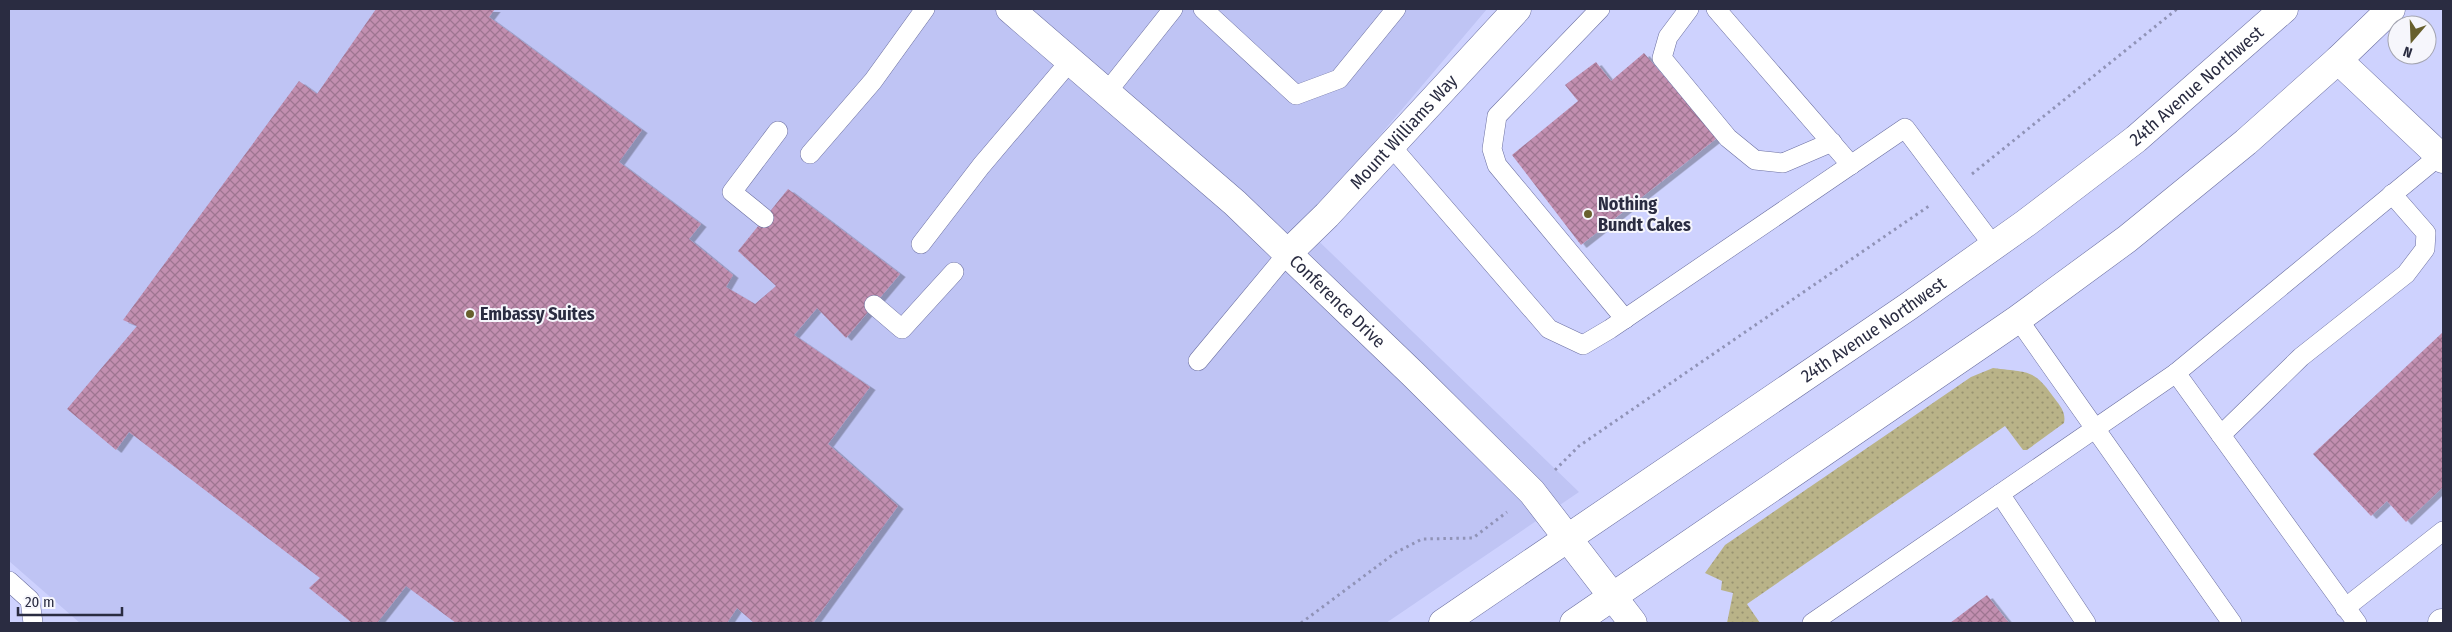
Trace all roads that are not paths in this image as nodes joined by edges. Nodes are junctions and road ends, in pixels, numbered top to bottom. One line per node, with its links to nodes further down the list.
1 (926, 9): 18 (lane)
2 (1010, 9): 12 (main road, Conference Drive)
3 (1173, 9): 14 (lane)
4 (1204, 9): 5 (lane)
5 (1396, 9)
6 (1517, 9): 17 (main road, Mount Williams Way)
7 (1600, 9): 28 (lane)
8 (1689, 9): 16 (lane)
9 (1716, 9): 16 (lane)
10 (2284, 9): 24 (main road, 24th Avenue Northwest)
11 (2391, 9): 13 (main road)
12 (1071, 60): 14 (main road, Conference Drive); 23 (lane)
13 (2338, 60): 19 (main road); 29 (main road)
14 (1108, 92): 25 (main road, Conference Drive)
15 (778, 131): 22 (lane)
16 (1832, 142): 20 (lane)
17 (1391, 146): 25 (main road, Mount Williams Way); 28 (lane)
18 (810, 154)
19 (2441, 157): 21 (lane)
20 (1851, 165): 24 (lane); 28 (lane)
21 (2392, 194): 31 (lane); 33 (lane)
22 (764, 218)
23 (921, 244)
24 (1993, 246): 36 (main road, 24th Avenue Northwest)
25 (1287, 254): 30 (lane); 36 (main road, Conference Drive)
26 (954, 272): 27 (lane)
27 (874, 305)
28 (1625, 319)
29 (2018, 319): 32 (lane); 38 (main road)
30 (1198, 361)
31 (2176, 374): 32 (lane); 33 (lane)
32 (2097, 430): 34 (lane); 46 (lane)
33 (2221, 435): 39 (lane)
34 (2000, 494): 44 (lane); 45 (lane)
35 (2443, 531): 39 (lane)
36 (1568, 538): 38 (main road, Conference Drive); 41 (main road, 24th Avenue Northwest)
37 (9, 581): 40 (lane)
38 (1613, 597): 42 (main road); 43 (main road, Conference Drive)
39 (2346, 608): 47 (lane)
40 (33, 623)
41 (1442, 623)
42 (1574, 623)
43 (1633, 623)
44 (1812, 623)
45 (2086, 623)
46 (2232, 623)
47 (2357, 623)

